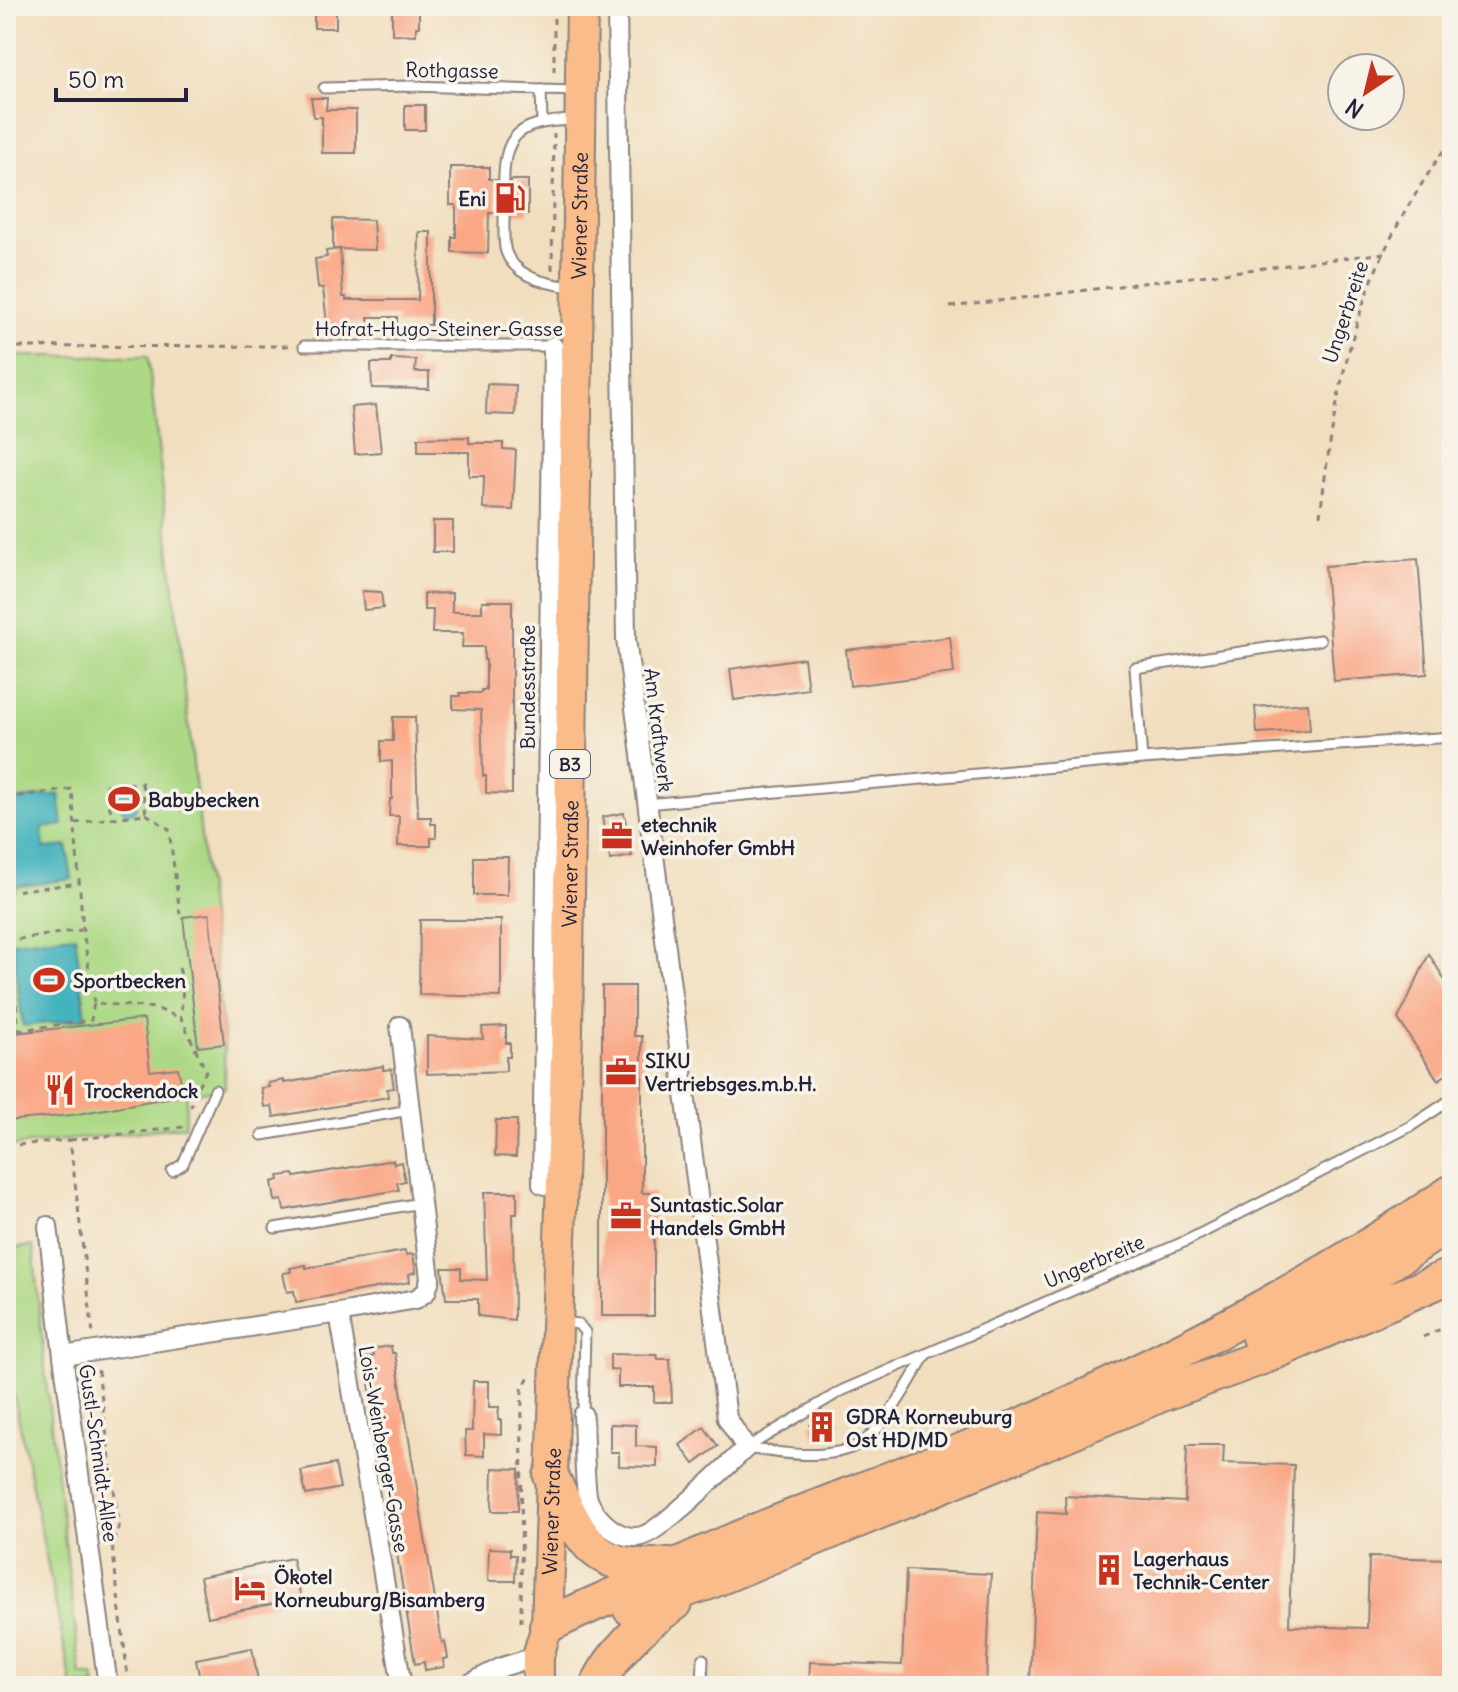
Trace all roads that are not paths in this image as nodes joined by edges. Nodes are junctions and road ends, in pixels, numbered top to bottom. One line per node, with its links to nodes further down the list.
1 (582, 6): 5 (main road, Wiener Straße / B3)
2 (617, 6): 13 (street, Am Kraftwerk)
3 (324, 88): 4 (lane, Rothgasse)
4 (541, 90): 5 (lane, Rothgasse); 6 (lane)
5 (567, 105): 6 (lane); 7 (main road, Wiener Straße / B3)
6 (542, 121): 7 (lane)
7 (564, 286): 9 (main road, Wiener Straße / B3)
8 (304, 346): 9 (lane, Hofrat-Hugo-Steiner-Gasse)
9 (564, 346): 27 (main road, Wiener Straße / B3)
10 (1320, 640): 12 (lane)
11 (1452, 737): 12 (lane)
12 (1142, 759): 13 (lane)
13 (646, 804): 32 (street, Am Kraftwerk)
14 (400, 1026): 17 (street)
15 (215, 1090): 19 (lane)
16 (1452, 1099): 28 (lane, Ungerbreite)
17 (410, 1110): 18 (lane); 21 (street)
18 (262, 1135)
19 (172, 1171)
20 (1452, 1192): 34 (highway)
21 (421, 1203): 24 (lane); 26 (street)
22 (1452, 1222): 30 (highway)
23 (48, 1226): 29 (street, Gustl-Schmidt-Allee)
24 (275, 1228)
25 (1452, 1275): 30 (highway)
26 (339, 1313): 29 (street); 39 (street, Lois-Weinberger-Gasse)
27 (556, 1322): 31 (lane); 33 (main road, Wiener Straße / B3)
28 (926, 1354): 32 (lane, Ungerbreite); 32 (lane)
29 (63, 1356): 38 (street, Gustl-Schmidt-Allee)
30 (1162, 1394): 35 (highway)
31 (583, 1415): 32 (street)
32 (746, 1448)
33 (551, 1476): 34 (highway); 36 (main road, Wiener Straße / B3)
34 (677, 1564): 36 (highway)
35 (706, 1583): 36 (highway); 43 (highway)
36 (536, 1648): 40 (street); 41 (main road, Wiener Straße / B3); 42 (main road, Wiener Straße / B3)
37 (703, 1659): 44 (lane)
38 (108, 1686)
39 (402, 1686)
40 (465, 1686)
41 (538, 1686)
42 (556, 1686)
43 (597, 1686)
44 (702, 1686)

